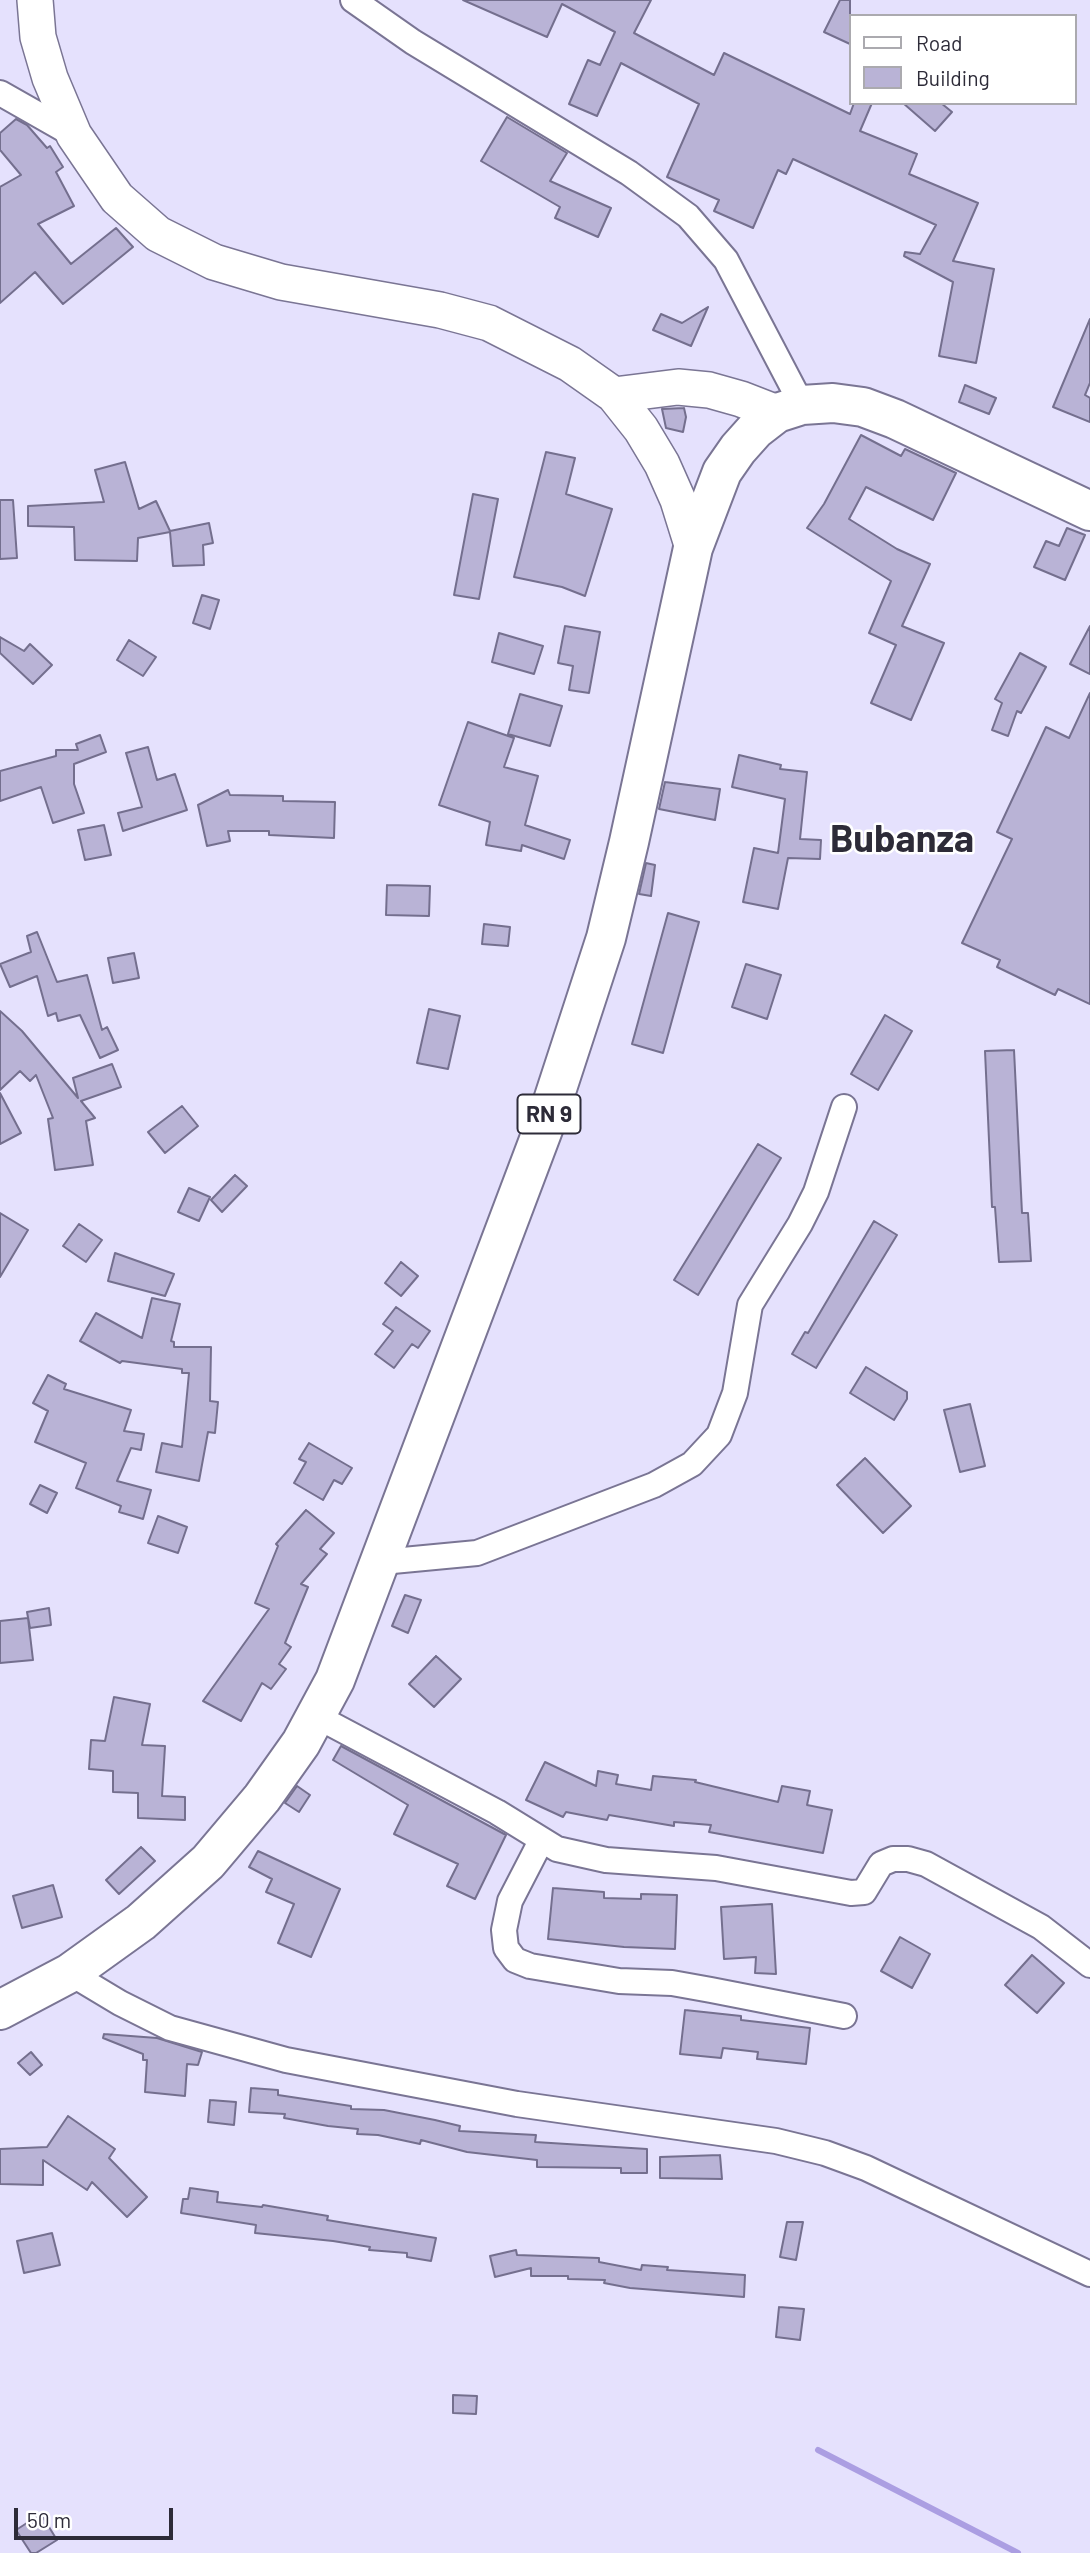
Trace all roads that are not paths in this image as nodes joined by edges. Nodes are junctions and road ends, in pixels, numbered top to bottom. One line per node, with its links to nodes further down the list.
1 (35, 0): 4 (main road)
2 (353, 0): 6 (street)
3 (0, 93): 4 (street)
4 (74, 135): 5 (main road)
5 (614, 395): 6 (main road); 8 (main road)
6 (790, 409): 7 (main road); 8 (main road, RN 9)
7 (1090, 512)
8 (693, 548): 10 (main road, RN 9)
9 (844, 1107): 10 (street)
10 (382, 1562): 11 (main road, RN 9)
11 (316, 1716): 12 (street); 14 (main road, RN 9)
12 (541, 1841): 13 (street); 16 (street)
13 (1090, 1965)
14 (70, 1973): 15 (main road, RN 9); 17 (street)
15 (6, 1998)
16 (844, 2016)
17 (1090, 2274)

